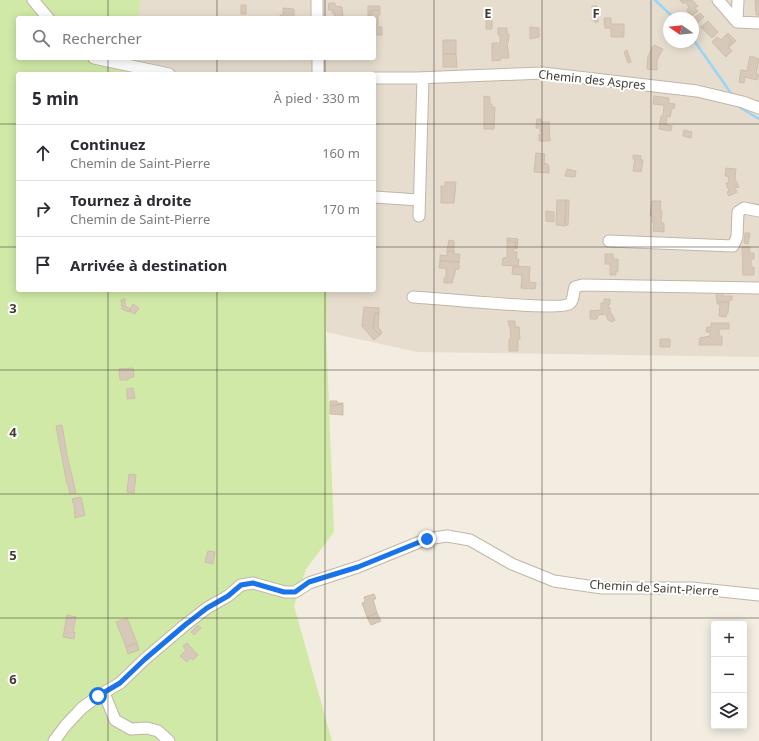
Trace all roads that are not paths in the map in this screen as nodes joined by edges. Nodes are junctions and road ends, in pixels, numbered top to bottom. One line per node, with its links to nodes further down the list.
1 (33, 0): 5 (street)
2 (316, 0): 6 (street)
3 (718, 0): 7 (street)
4 (738, 0): 7 (street)
5 (46, 16)
6 (317, 16)
7 (737, 22): 8 (street)
8 (759, 23)
9 (103, 60): 11 (street)
10 (318, 60): 12 (street)
11 (160, 72)
12 (318, 72)
13 (376, 78): 14 (street, Chemin des Aspres)
14 (423, 78): 15 (street, Chemin des Aspres); 17 (street)
15 (759, 108)
16 (376, 197): 17 (street)
17 (420, 200): 19 (street)
18 (759, 211): 20 (street)
19 (419, 216)
20 (609, 241)
21 (759, 288): 22 (street)
22 (413, 297)
23 (759, 595): 24 (street, Chemin de Saint-Pierre)
24 (104, 693): 25 (street, Chemin de Saint-Pierre); 26 (street)
25 (54, 741)
26 (169, 741)

